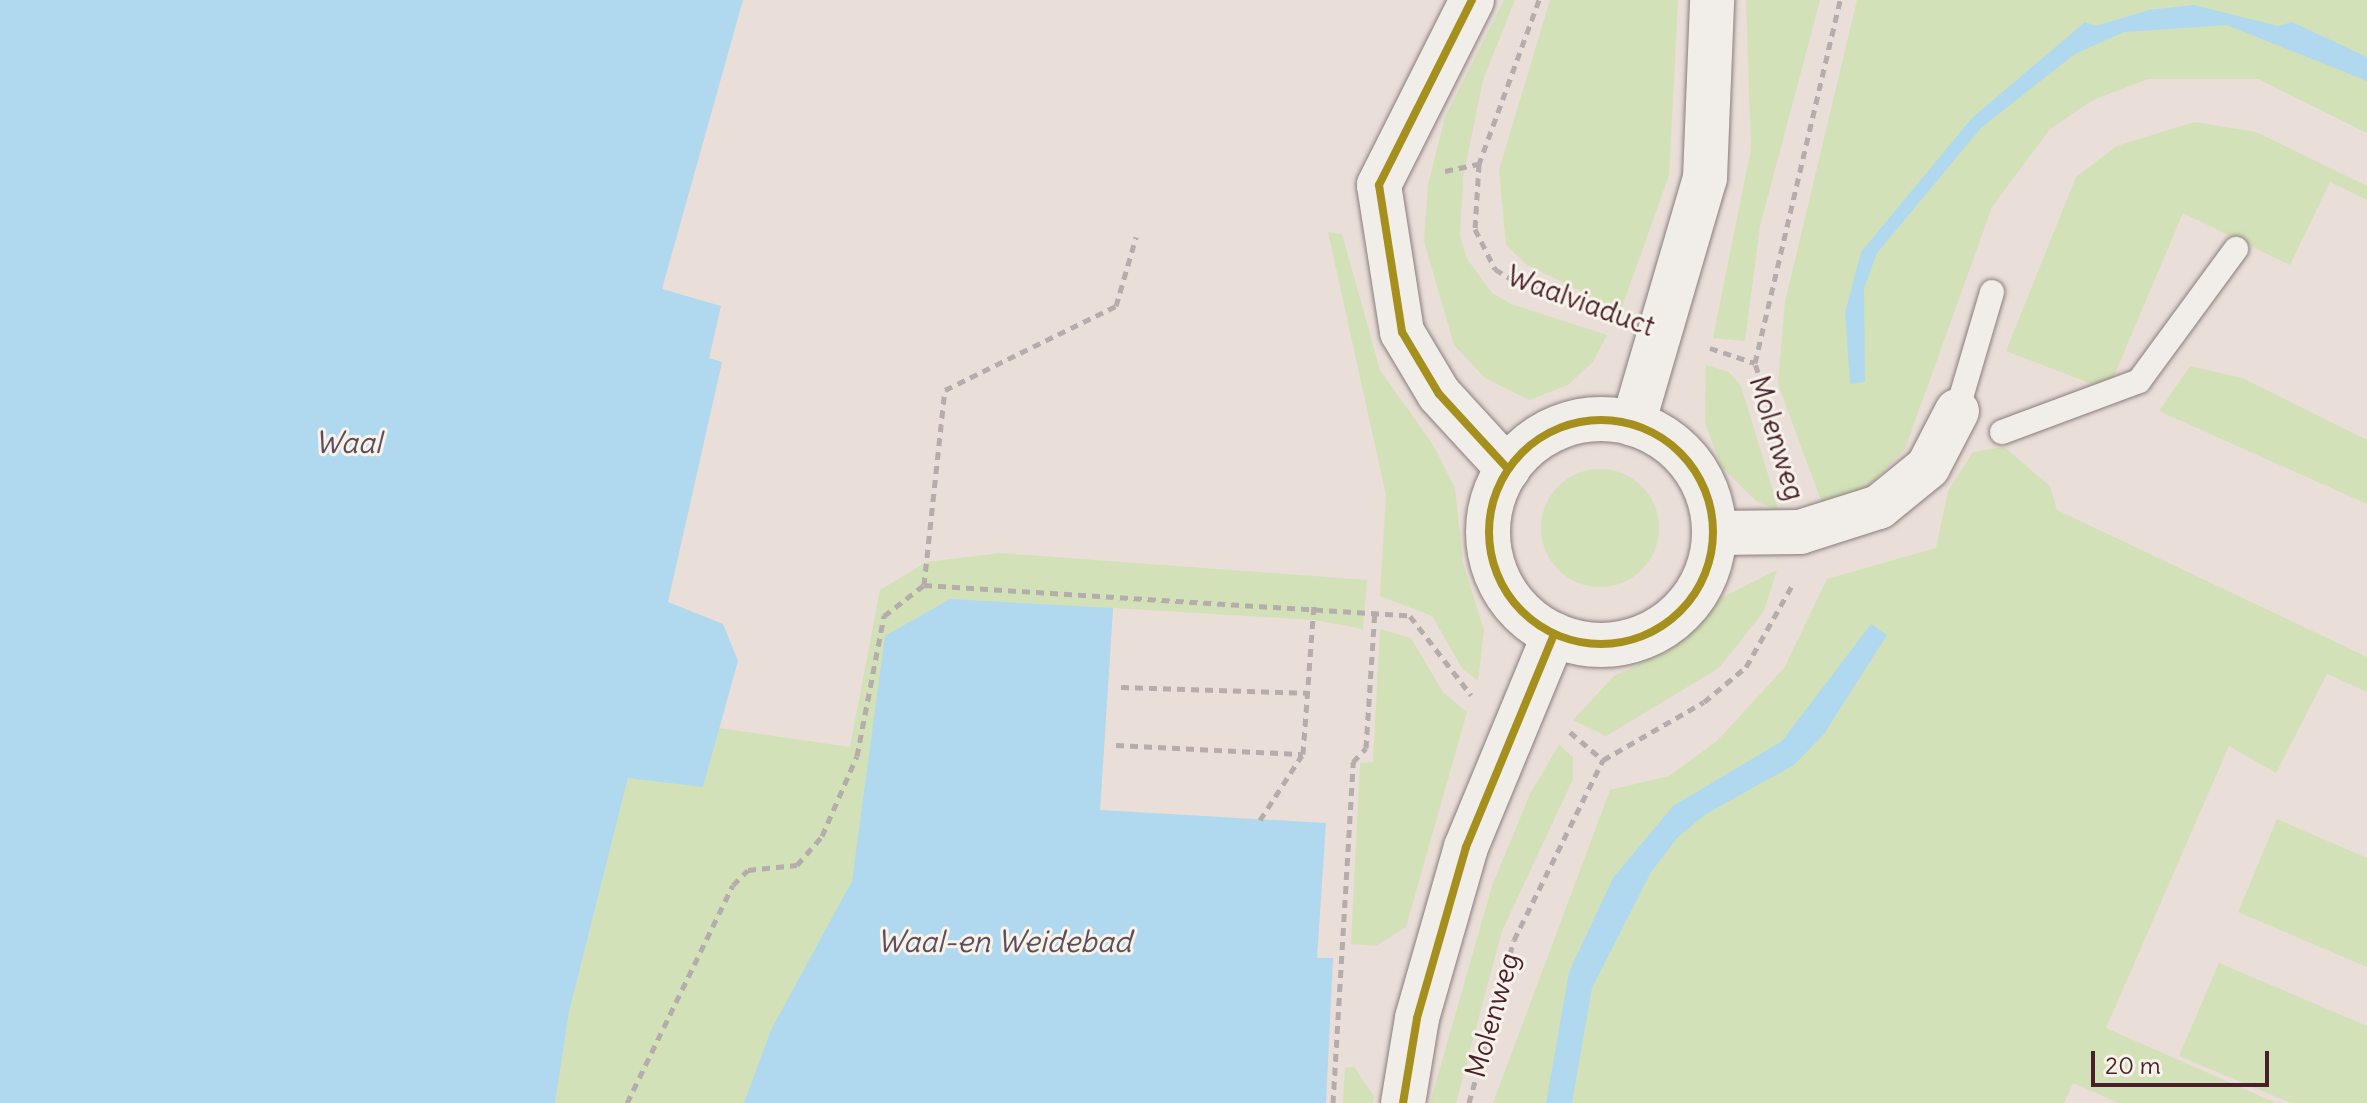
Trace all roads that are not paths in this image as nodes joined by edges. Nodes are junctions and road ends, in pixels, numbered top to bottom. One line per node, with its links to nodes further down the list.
1 (1472, 0): 8 (main road)
2 (1712, 0): 6 (main road)
3 (2236, 249): 7 (lane)
4 (1992, 292): 5 (lane)
5 (1957, 411): 9 (main road)
6 (1633, 424): 8 (main road); 9 (main road)
7 (2002, 432)
8 (1508, 469): 10 (main road)
9 (1715, 533): 10 (main road)
10 (1554, 635): 11 (main road)
11 (1403, 1103)

